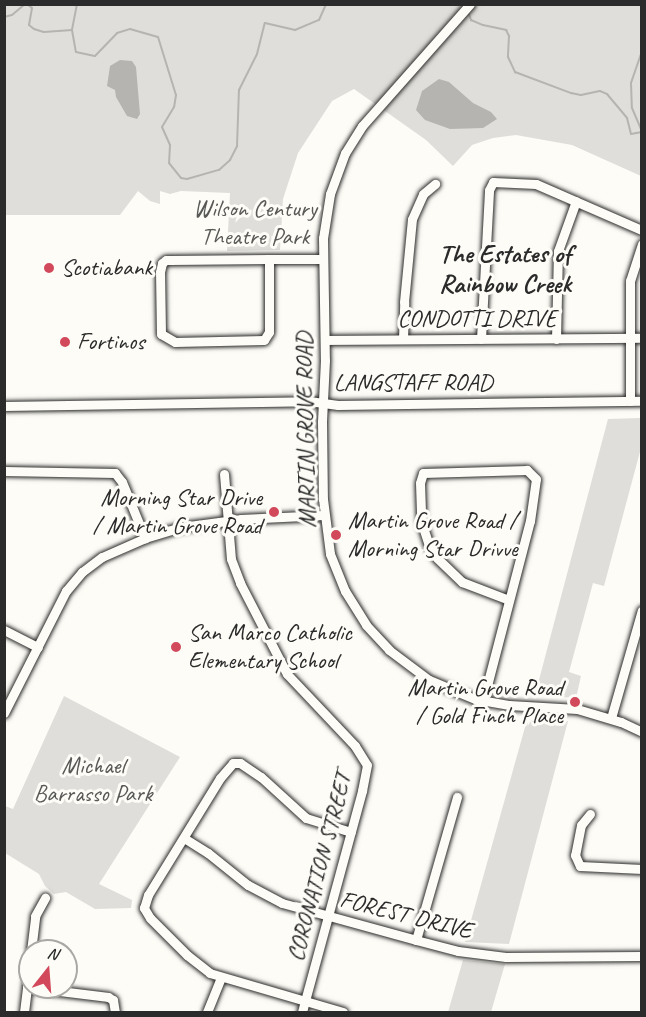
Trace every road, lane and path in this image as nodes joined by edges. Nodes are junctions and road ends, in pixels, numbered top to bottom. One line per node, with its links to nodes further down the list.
1 (470, 4): 7 (street, MARTIN GROVE ROAD)
2 (435, 184): 10 (street)
3 (576, 201): 4 (street); 11 (street); 12 (street)
4 (642, 230)
5 (642, 244): 8 (street)
6 (269, 259): 6 (street); 7 (street)
7 (323, 259): 13 (street, MARTIN GROVE ROAD)
8 (629, 338): 9 (street, CONDOTTI DRIVE); 12 (street, CONDOTTI DRIVE); 14 (street)
9 (642, 338)
10 (403, 339): 11 (street, CONDOTTI DRIVE); 13 (street, CONDOTTI DRIVE)
11 (481, 339): 12 (street, CONDOTTI DRIVE)
12 (556, 339)
13 (325, 340): 16 (street, MARTIN GROVE ROAD)
14 (630, 401): 15 (street, LANGSTAFF ROAD); 16 (street, LANGSTAFF ROAD)
15 (642, 401)
16 (324, 403): 17 (street, LANGSTAFF ROAD); 20 (street, MARTIN GROVE ROAD)
17 (4, 406)
18 (4, 471): 22 (street)
19 (224, 474): 21 (street)
20 (324, 515): 21 (street); 28 (street, MARTIN GROVE ROAD)
21 (228, 521): 22 (street); 34 (street, CORONATION STREET)
22 (145, 538): 27 (street)
23 (509, 600): 23 (street); 28 (street)
24 (642, 610): 26 (street)
25 (4, 630): 27 (street)
26 (638, 633): 30 (street)
27 (38, 647): 29 (street)
28 (483, 701): 30 (street, MARTIN GROVE ROAD)
29 (4, 713)
30 (611, 718): 31 (street, MARTIN GROVE ROAD)
31 (642, 732)
32 (457, 797): 40 (street)
33 (590, 814): 36 (street)
34 (351, 832): 35 (street); 38 (street, CORONATION STREET)
35 (184, 838): 38 (street, FOREST DRIVE); 42 (street)
36 (642, 869)
37 (45, 898): 39 (street)
38 (328, 916): 40 (street, FOREST DRIVE); 44 (street, CORONATION STREET)
39 (33, 939)
40 (416, 940): 41 (street, FOREST DRIVE)
41 (642, 956)
42 (221, 978): 44 (street); 46 (street)
43 (78, 993): 45 (street)
44 (305, 1002): 47 (street, CORONATION STREET); 48 (street)
45 (115, 1012)
46 (207, 1012)
47 (302, 1012)
48 (343, 1012)

